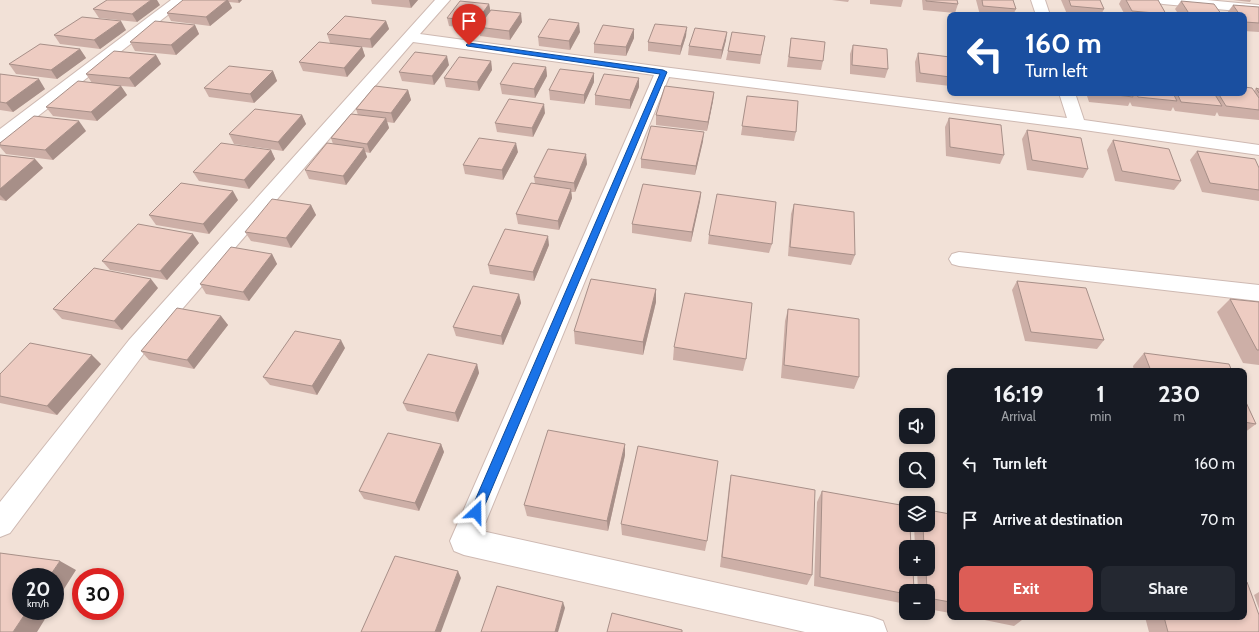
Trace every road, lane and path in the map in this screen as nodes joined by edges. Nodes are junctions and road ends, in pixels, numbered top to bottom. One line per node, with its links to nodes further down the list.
1 (180, 0): 11 (street)
2 (443, 0): 7 (street)
3 (1038, 0): 6 (street)
4 (1164, 0): 5 (street)
5 (1259, 9)
6 (1042, 12)
7 (409, 36): 8 (street); 15 (street)
8 (663, 72): 10 (street); 16 (street)
9 (1068, 96): 10 (street)
10 (1077, 124): 12 (street)
11 (0, 137)
12 (1259, 150)
13 (959, 259): 14 (street)
14 (1259, 293)
15 (0, 524)
16 (872, 632)

